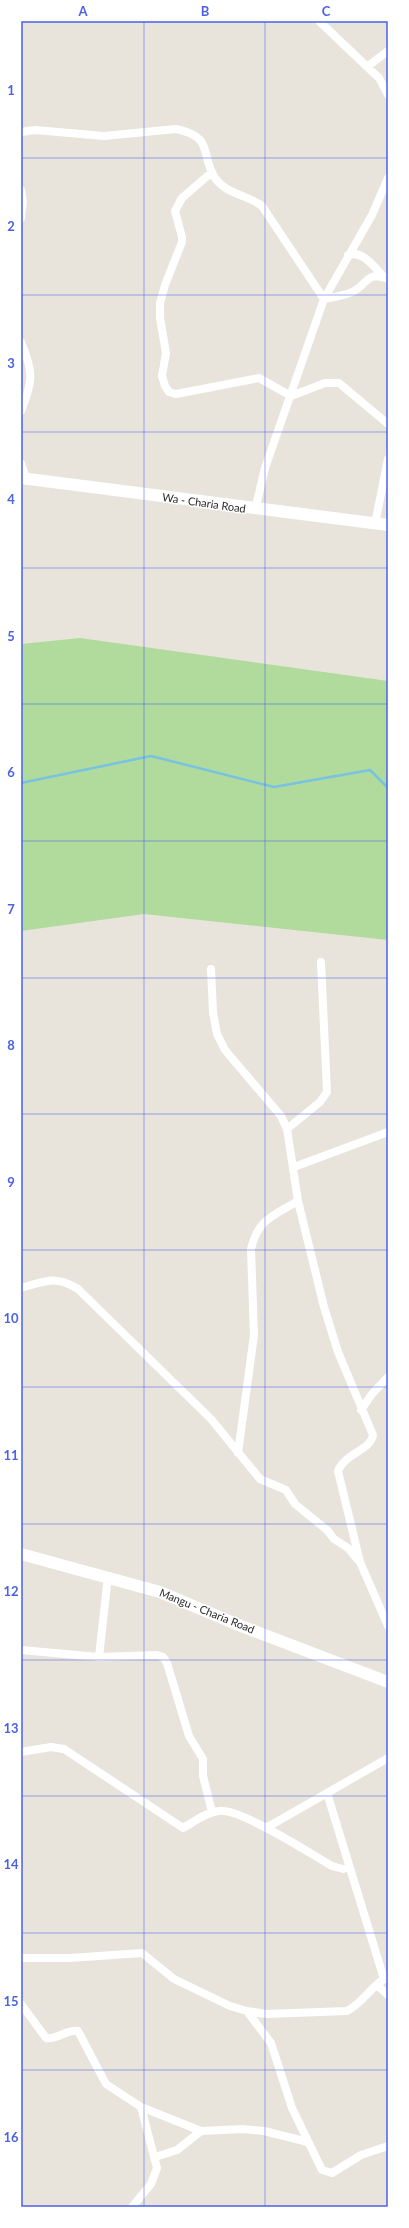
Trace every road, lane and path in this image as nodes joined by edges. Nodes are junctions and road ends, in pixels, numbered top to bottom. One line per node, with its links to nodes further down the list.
1 (319, 21): 3 (street)
2 (388, 51): 3 (street)
3 (368, 66): 4 (street)
4 (388, 95)
5 (21, 132): 6 (street)
6 (212, 172): 12 (street); 14 (street)
7 (388, 178): 10 (street)
8 (21, 190): 9 (street)
9 (21, 218)
10 (348, 255): 11 (street); 12 (street)
11 (386, 279): 12 (street)
12 (324, 299): 14 (street)
13 (21, 342): 15 (street)
14 (291, 396): 16 (street); 20 (street)
15 (21, 411)
16 (388, 424)
17 (388, 459): 21 (street)
18 (21, 463): 19 (street)
19 (23, 478): 20 (street, Wa - Charia Road)
20 (254, 510): 21 (street, Wa - Charia Road)
21 (375, 524): 22 (street, Wa - Charia Road)
22 (388, 526)
23 (321, 962): 25 (street)
24 (211, 969): 25 (street)
25 (287, 1129): 27 (street)
26 (388, 1132): 27 (street)
27 (294, 1167): 28 (street)
28 (298, 1200): 31 (street); 32 (street)
29 (21, 1288): 32 (street)
30 (386, 1383): 31 (street)
31 (361, 1410): 34 (street)
32 (238, 1453): 34 (street)
33 (21, 1554): 35 (street, Mangu - Charia Road)
34 (360, 1562): 36 (street)
35 (108, 1576): 38 (street); 39 (street, Mangu - Charia Road)
36 (388, 1626)
37 (21, 1650): 38 (street)
38 (99, 1657): 43 (street)
39 (388, 1682)
40 (21, 1752): 43 (street)
41 (388, 1758): 42 (street)
42 (327, 1793): 44 (street); 45 (street)
43 (212, 1812): 44 (street)
44 (266, 1828): 45 (street)
45 (348, 1867): 47 (street)
46 (21, 1958): 51 (street)
47 (386, 1978): 48 (street)
48 (377, 1985): 49 (street); 51 (street)
49 (388, 1994)
50 (21, 2004): 52 (street)
51 (247, 2012): 54 (street)
52 (141, 2107): 53 (street); 56 (street)
53 (201, 2132): 54 (street); 56 (street)
54 (308, 2142): 55 (street)
55 (388, 2146)
56 (155, 2157): 57 (street)
57 (132, 2207)

